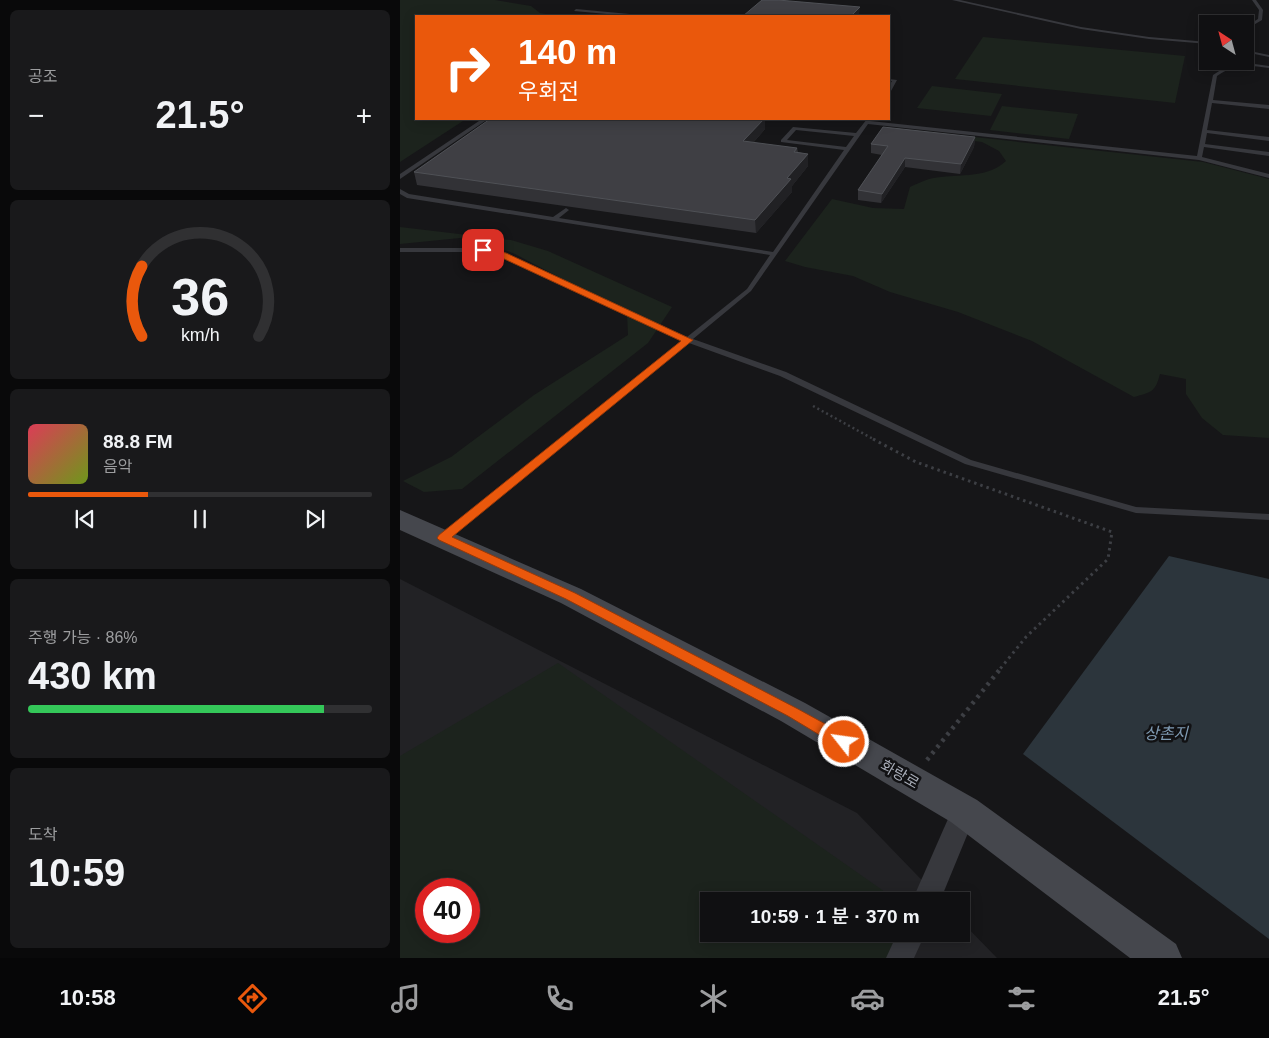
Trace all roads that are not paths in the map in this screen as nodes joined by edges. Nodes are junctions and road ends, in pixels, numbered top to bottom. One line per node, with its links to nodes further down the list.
1 (954, 0): 6 (lane)
2 (1254, 0): 5 (lane)
3 (576, 10): 4 (lane)
4 (629, 15)
5 (1254, 24)
6 (1199, 42)
7 (1254, 53): 8 (lane)
8 (1269, 56)
9 (1269, 67): 12 (lane)
10 (890, 80): 11 (lane)
11 (890, 88)
12 (1210, 101): 13 (lane); 16 (lane)
13 (1269, 107)
14 (484, 120): 24 (lane)
15 (867, 121): 17 (lane); 22 (lane)
16 (1204, 131): 18 (lane); 19 (lane)
17 (857, 136): 20 (lane); 20 (lane)
18 (1269, 139)
19 (1202, 145): 21 (lane); 22 (lane)
20 (847, 149): 29 (lane)
21 (1269, 154)
22 (1199, 158): 23 (lane)
23 (1269, 176)
24 (400, 177)
25 (400, 191): 27 (lane)
26 (566, 210): 27 (lane)
27 (554, 219): 29 (lane)
28 (400, 250): 30 (lane)
29 (774, 254): 30 (lane)
30 (688, 340): 31 (lane); 33 (lane)
31 (1269, 517)
32 (400, 519): 33 (street, 화랑로)
33 (443, 538): 34 (street, 화랑로)
34 (964, 811): 35 (street); 38 (street, 화랑로)
35 (930, 892)
36 (907, 942): 37 (street)
37 (900, 958)
38 (1162, 958)

